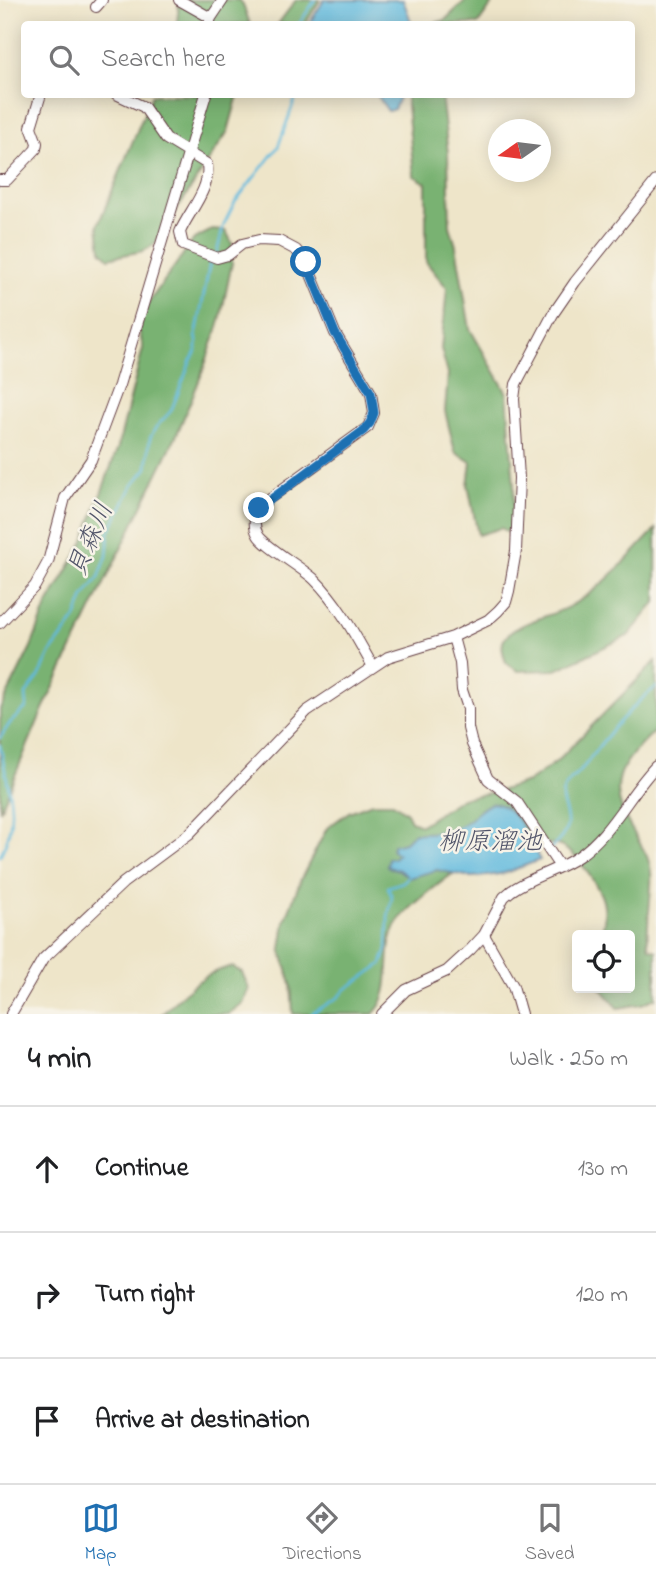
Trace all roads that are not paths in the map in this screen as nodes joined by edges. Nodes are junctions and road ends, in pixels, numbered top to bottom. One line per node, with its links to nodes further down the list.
1 (179, 0): 3 (street)
2 (223, 0): 3 (street)
3 (210, 21)
4 (40, 98): 8 (street)
5 (125, 98): 7 (street)
6 (205, 98): 7 (street)
7 (187, 152): 10 (street); 12 (street)
8 (0, 180)
9 (656, 181): 11 (street)
10 (0, 623)
11 (453, 637): 12 (street); 14 (street)
12 (372, 665): 16 (street)
13 (656, 766): 14 (street)
14 (560, 867): 15 (street)
15 (484, 935): 17 (street); 18 (street)
16 (11, 1014)
17 (382, 1014)
18 (521, 1014)

